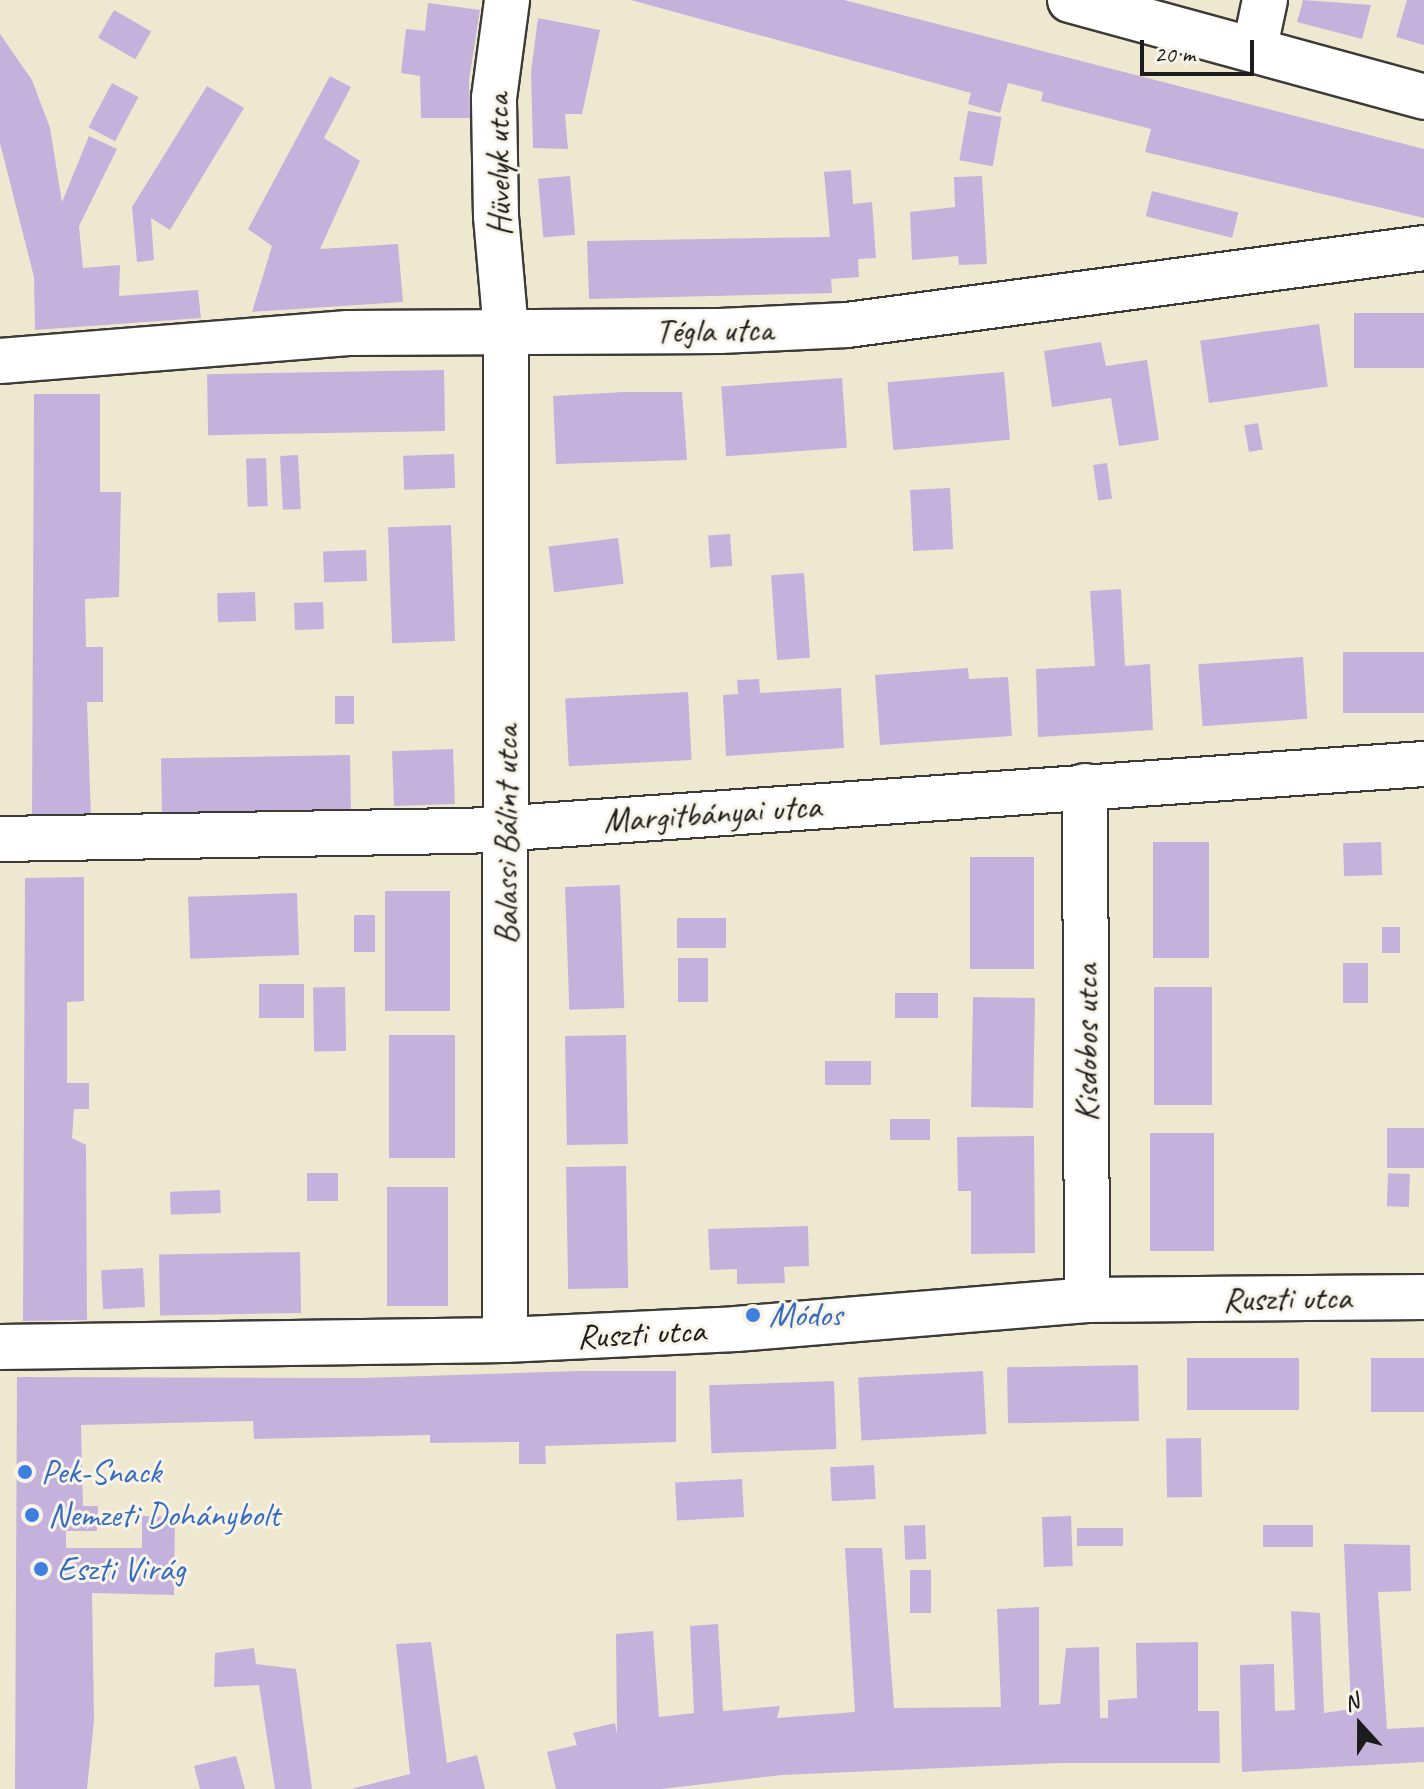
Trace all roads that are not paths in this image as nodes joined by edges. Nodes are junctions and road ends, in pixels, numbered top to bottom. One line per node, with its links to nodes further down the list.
1 (507, 0): 7 (street, Hüvelyk utca)
2 (1070, 0): 4 (street)
3 (1265, 0): 4 (street)
4 (1255, 47): 5 (street)
5 (1424, 97)
6 (1424, 248): 7 (street, Tégla utca)
7 (506, 331): 8 (street, Tégla utca); 11 (street, Balassi Bálint utca)
8 (0, 361)
9 (1424, 764): 10 (street, Margitbányai utca)
10 (1085, 786): 11 (street, Margitbányai utca); 14 (street, Kisdobos utca)
11 (506, 829): 12 (street, Margitbányai utca); 15 (street, Balassi Bálint utca)
12 (0, 839)
13 (1424, 1297): 14 (street, Ruszti utca)
14 (1087, 1300): 15 (street, Ruszti utca)
15 (505, 1340): 16 (street, Ruszti utca)
16 (0, 1347)

